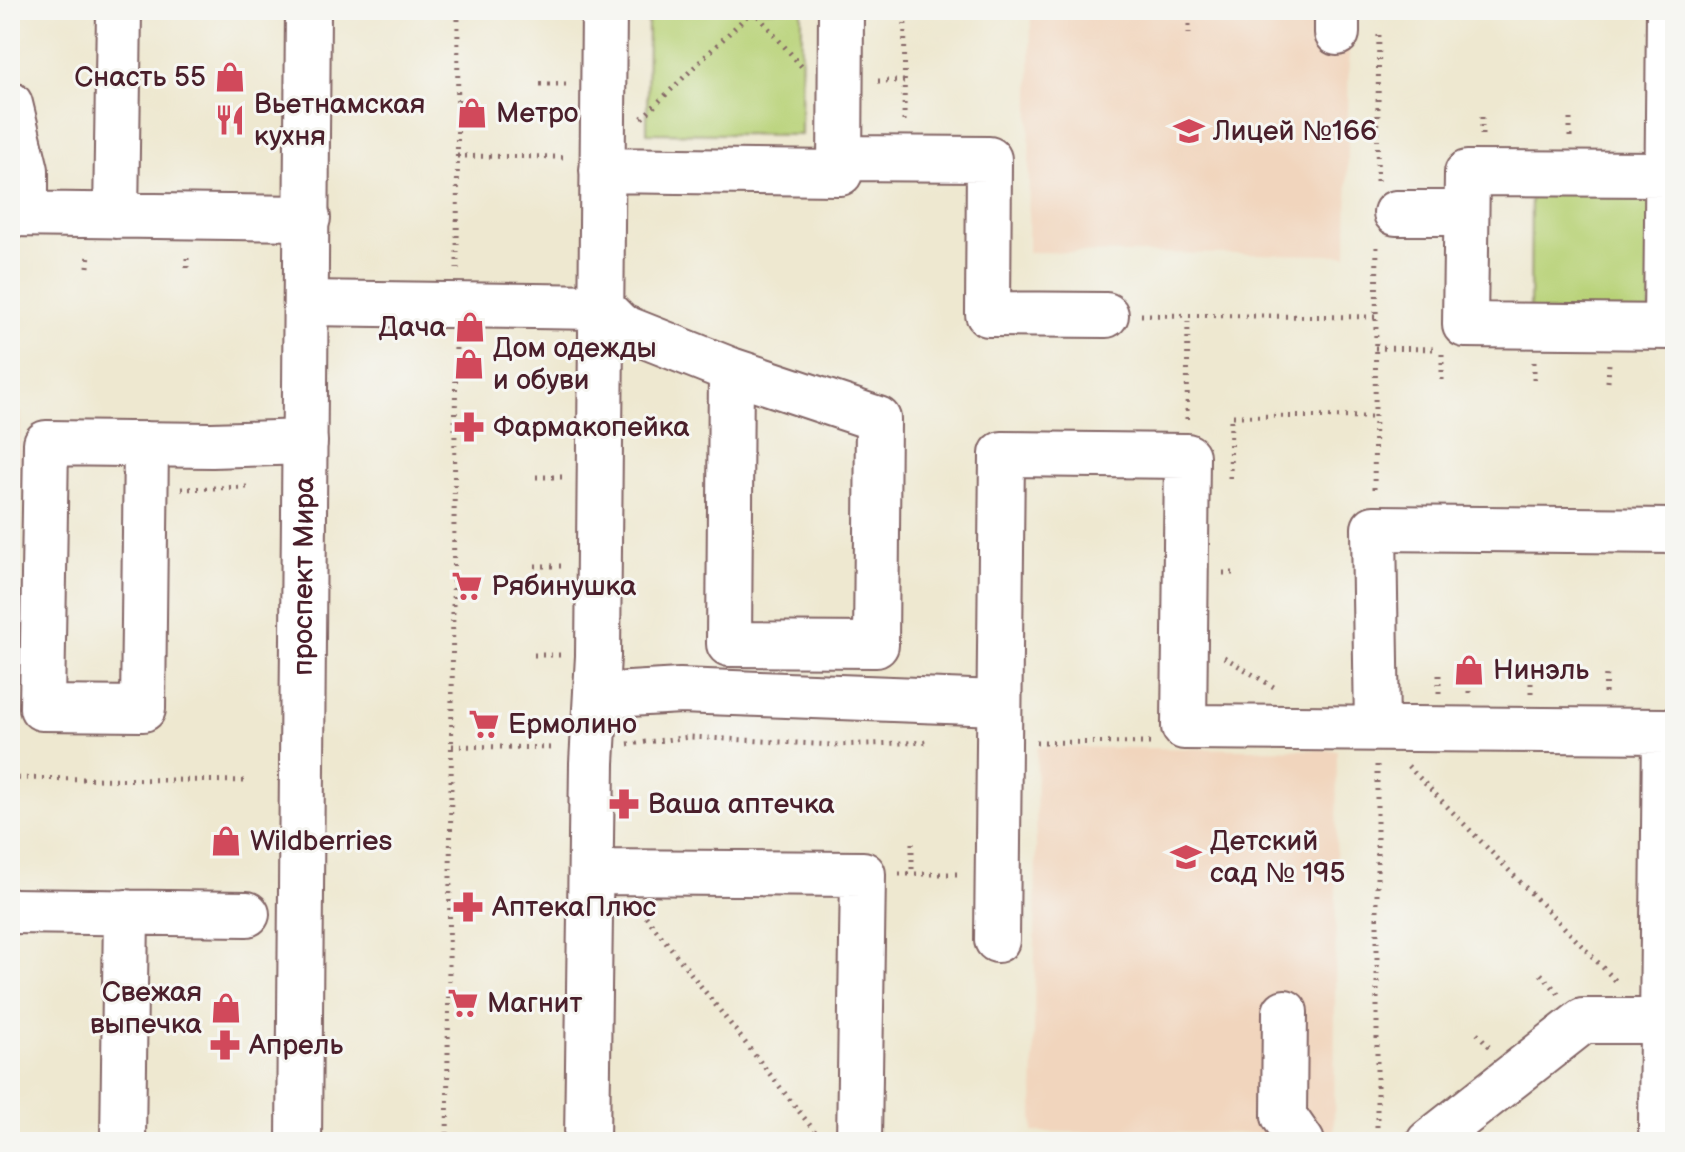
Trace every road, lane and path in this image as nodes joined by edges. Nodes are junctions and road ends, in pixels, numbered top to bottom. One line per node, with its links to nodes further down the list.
1 (119, 10): 25 (main road)
2 (308, 10): 27 (main road, проспект Мира)
3 (458, 10): 18 (path)
4 (604, 10): 21 (main road)
5 (753, 10): 15 (path); 21 (path)
6 (841, 10): 15 (main road)
7 (905, 10): 20 (path)
8 (1189, 10): 11 (path)
9 (1669, 10): 22 (main road)
10 (1351, 23): 26 (path)
11 (1189, 34)
12 (540, 84): 13 (path)
13 (562, 84)
14 (10, 104): 24 (main road)
15 (841, 113): 19 (main road)
16 (1570, 117): 17 (path)
17 (1570, 136)
18 (457, 156): 21 (path); 29 (path)
19 (840, 158): 20 (main road); 21 (main road)
20 (904, 158): 31 (main road)
21 (602, 164): 30 (main road)
22 (1667, 174): 23 (main road); 33 (main road)
23 (1466, 213): 26 (main road); 33 (main road)
24 (18, 214): 25 (main road)
25 (116, 216): 27 (main road)
26 (1383, 216): 32 (path)
27 (308, 218): 28 (main road, проспект Мира)
28 (306, 303): 29 (main road); 40 (main road, проспект Мира)
29 (457, 304): 30 (main road); 64 (path)
30 (601, 307): 35 (main road); 59 (main road)
31 (1106, 315)
32 (1376, 317): 39 (path); 42 (path)
33 (1670, 327)
34 (1442, 349): 36 (path)
35 (731, 370): 35 (main road)
36 (1442, 380)
37 (536, 388): 38 (path)
38 (568, 388)
39 (1375, 417): 45 (path); 48 (path)
40 (305, 442): 41 (main road); 82 (main road, проспект Мира)
41 (146, 444): 47 (main road); 47 (main road)
42 (1187, 456): 52 (main road); 61 (main road)
43 (536, 477): 44 (path)
44 (567, 477)
45 (1230, 478)
46 (249, 487): 47 (path)
47 (146, 490)
48 (1374, 528): 49 (main road); 62 (main road)
49 (1675, 531)
50 (535, 566): 51 (path)
51 (566, 566)
52 (1185, 634): 60 (path); 62 (main road)
53 (534, 655): 54 (path)
54 (565, 655)
55 (1531, 671): 57 (path)
56 (1606, 671): 58 (path)
57 (1531, 693)
58 (1605, 693)
59 (596, 696): 61 (main road); 65 (main road)
60 (1290, 696)
61 (998, 703): 77 (main road)
62 (1377, 728): 79 (path); 79 (main road)
63 (941, 742): 65 (path)
64 (452, 746): 65 (path); 83 (path)
65 (592, 749): 70 (main road)
66 (10, 778): 67 (path)
67 (248, 781)
68 (1377, 788): 88 (path)
69 (912, 843): 72 (path)
70 (601, 872): 71 (main road); 84 (main road); 85 (path)
71 (863, 874): 72 (path); 86 (main road)
72 (912, 874): 73 (path)
73 (970, 874)
74 (10, 911): 75 (main road)
75 (126, 912): 76 (main road); 81 (main road)
76 (247, 914)
77 (997, 940)
78 (1285, 1012): 87 (main road)
79 (1662, 1021): 80 (main road); 89 (main road)
80 (1675, 1129)
81 (123, 1142)
82 (299, 1142)
83 (447, 1142)
84 (587, 1142)
85 (824, 1142)
86 (859, 1142)
87 (1302, 1142)
88 (1377, 1142)
89 (1429, 1142)

